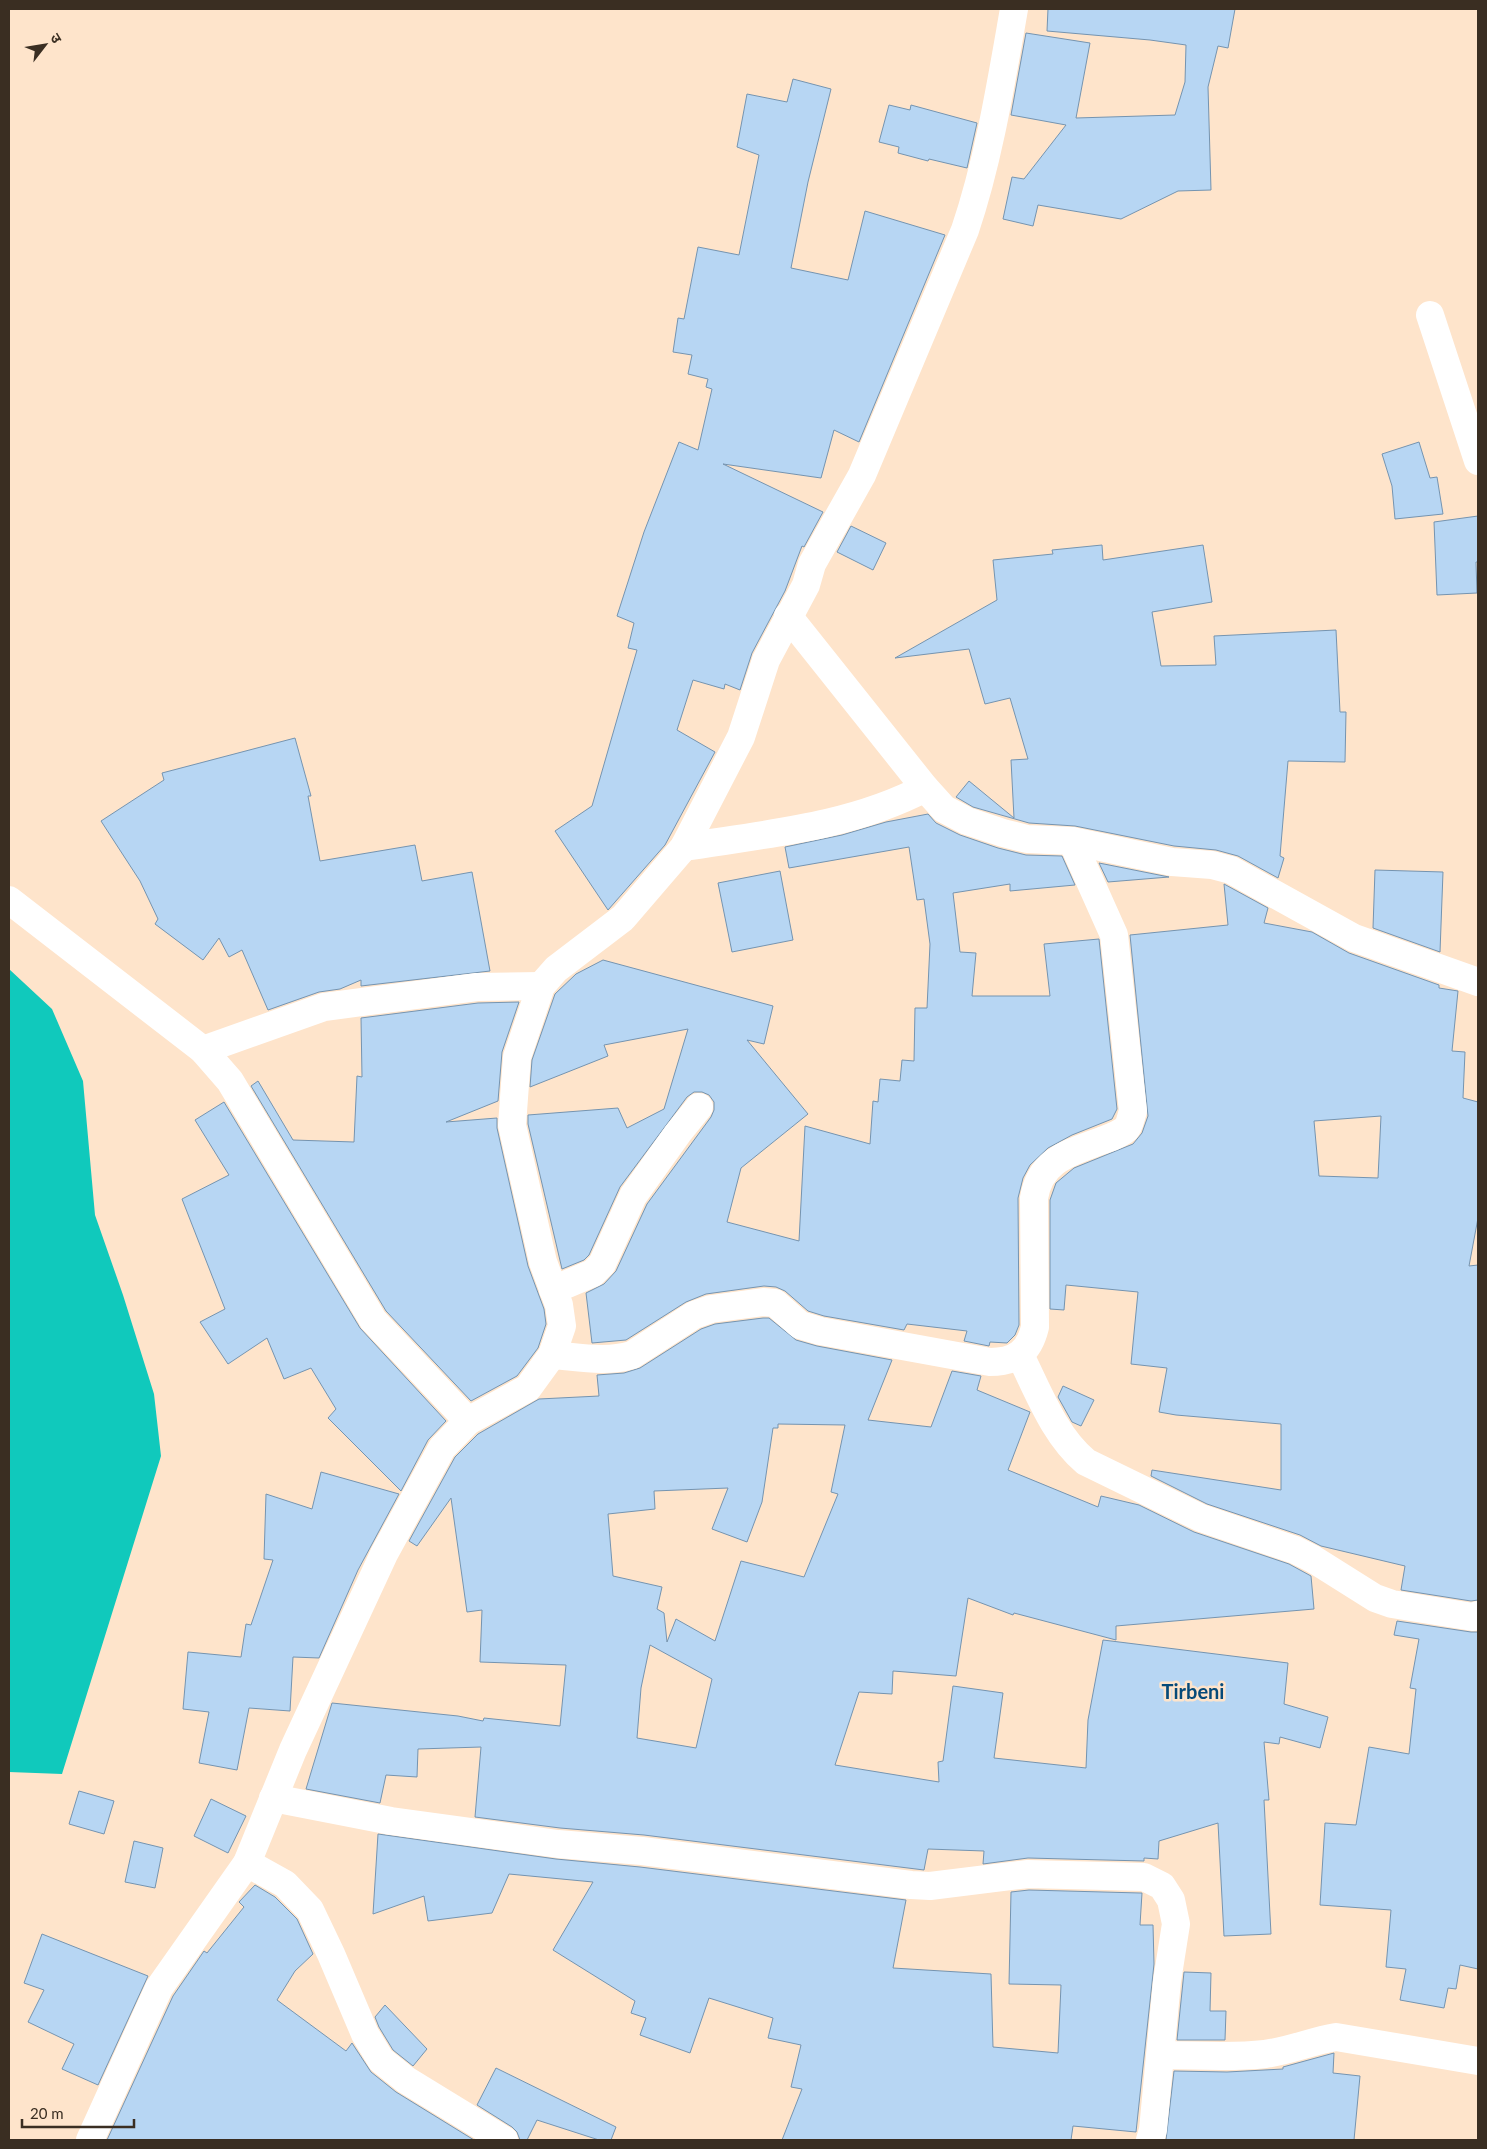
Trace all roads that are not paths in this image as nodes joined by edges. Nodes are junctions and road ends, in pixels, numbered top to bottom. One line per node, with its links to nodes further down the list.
1 (1014, 9): 4 (street)
2 (1430, 316): 3 (street)
3 (1478, 462)
4 (788, 616): 5 (street); 7 (street)
5 (925, 788): 6 (street); 7 (street)
6 (1072, 841): 9 (street); 15 (street)
7 (684, 847): 10 (street)
8 (9, 900): 11 (street)
9 (1478, 982)
10 (541, 986): 11 (street); 13 (street)
11 (203, 1050): 16 (street)
12 (699, 1107): 13 (street)
13 (553, 1290): 14 (street)
14 (552, 1355): 15 (street); 16 (street)
15 (1020, 1355): 17 (street)
16 (468, 1421): 18 (street)
17 (1478, 1616)
18 (273, 1798): 19 (street); 20 (street)
19 (248, 1863): 22 (street); 23 (street)
20 (1161, 2055): 21 (street); 24 (street)
21 (1478, 2062)
22 (90, 2140)
23 (504, 2140)
24 (1150, 2140)

